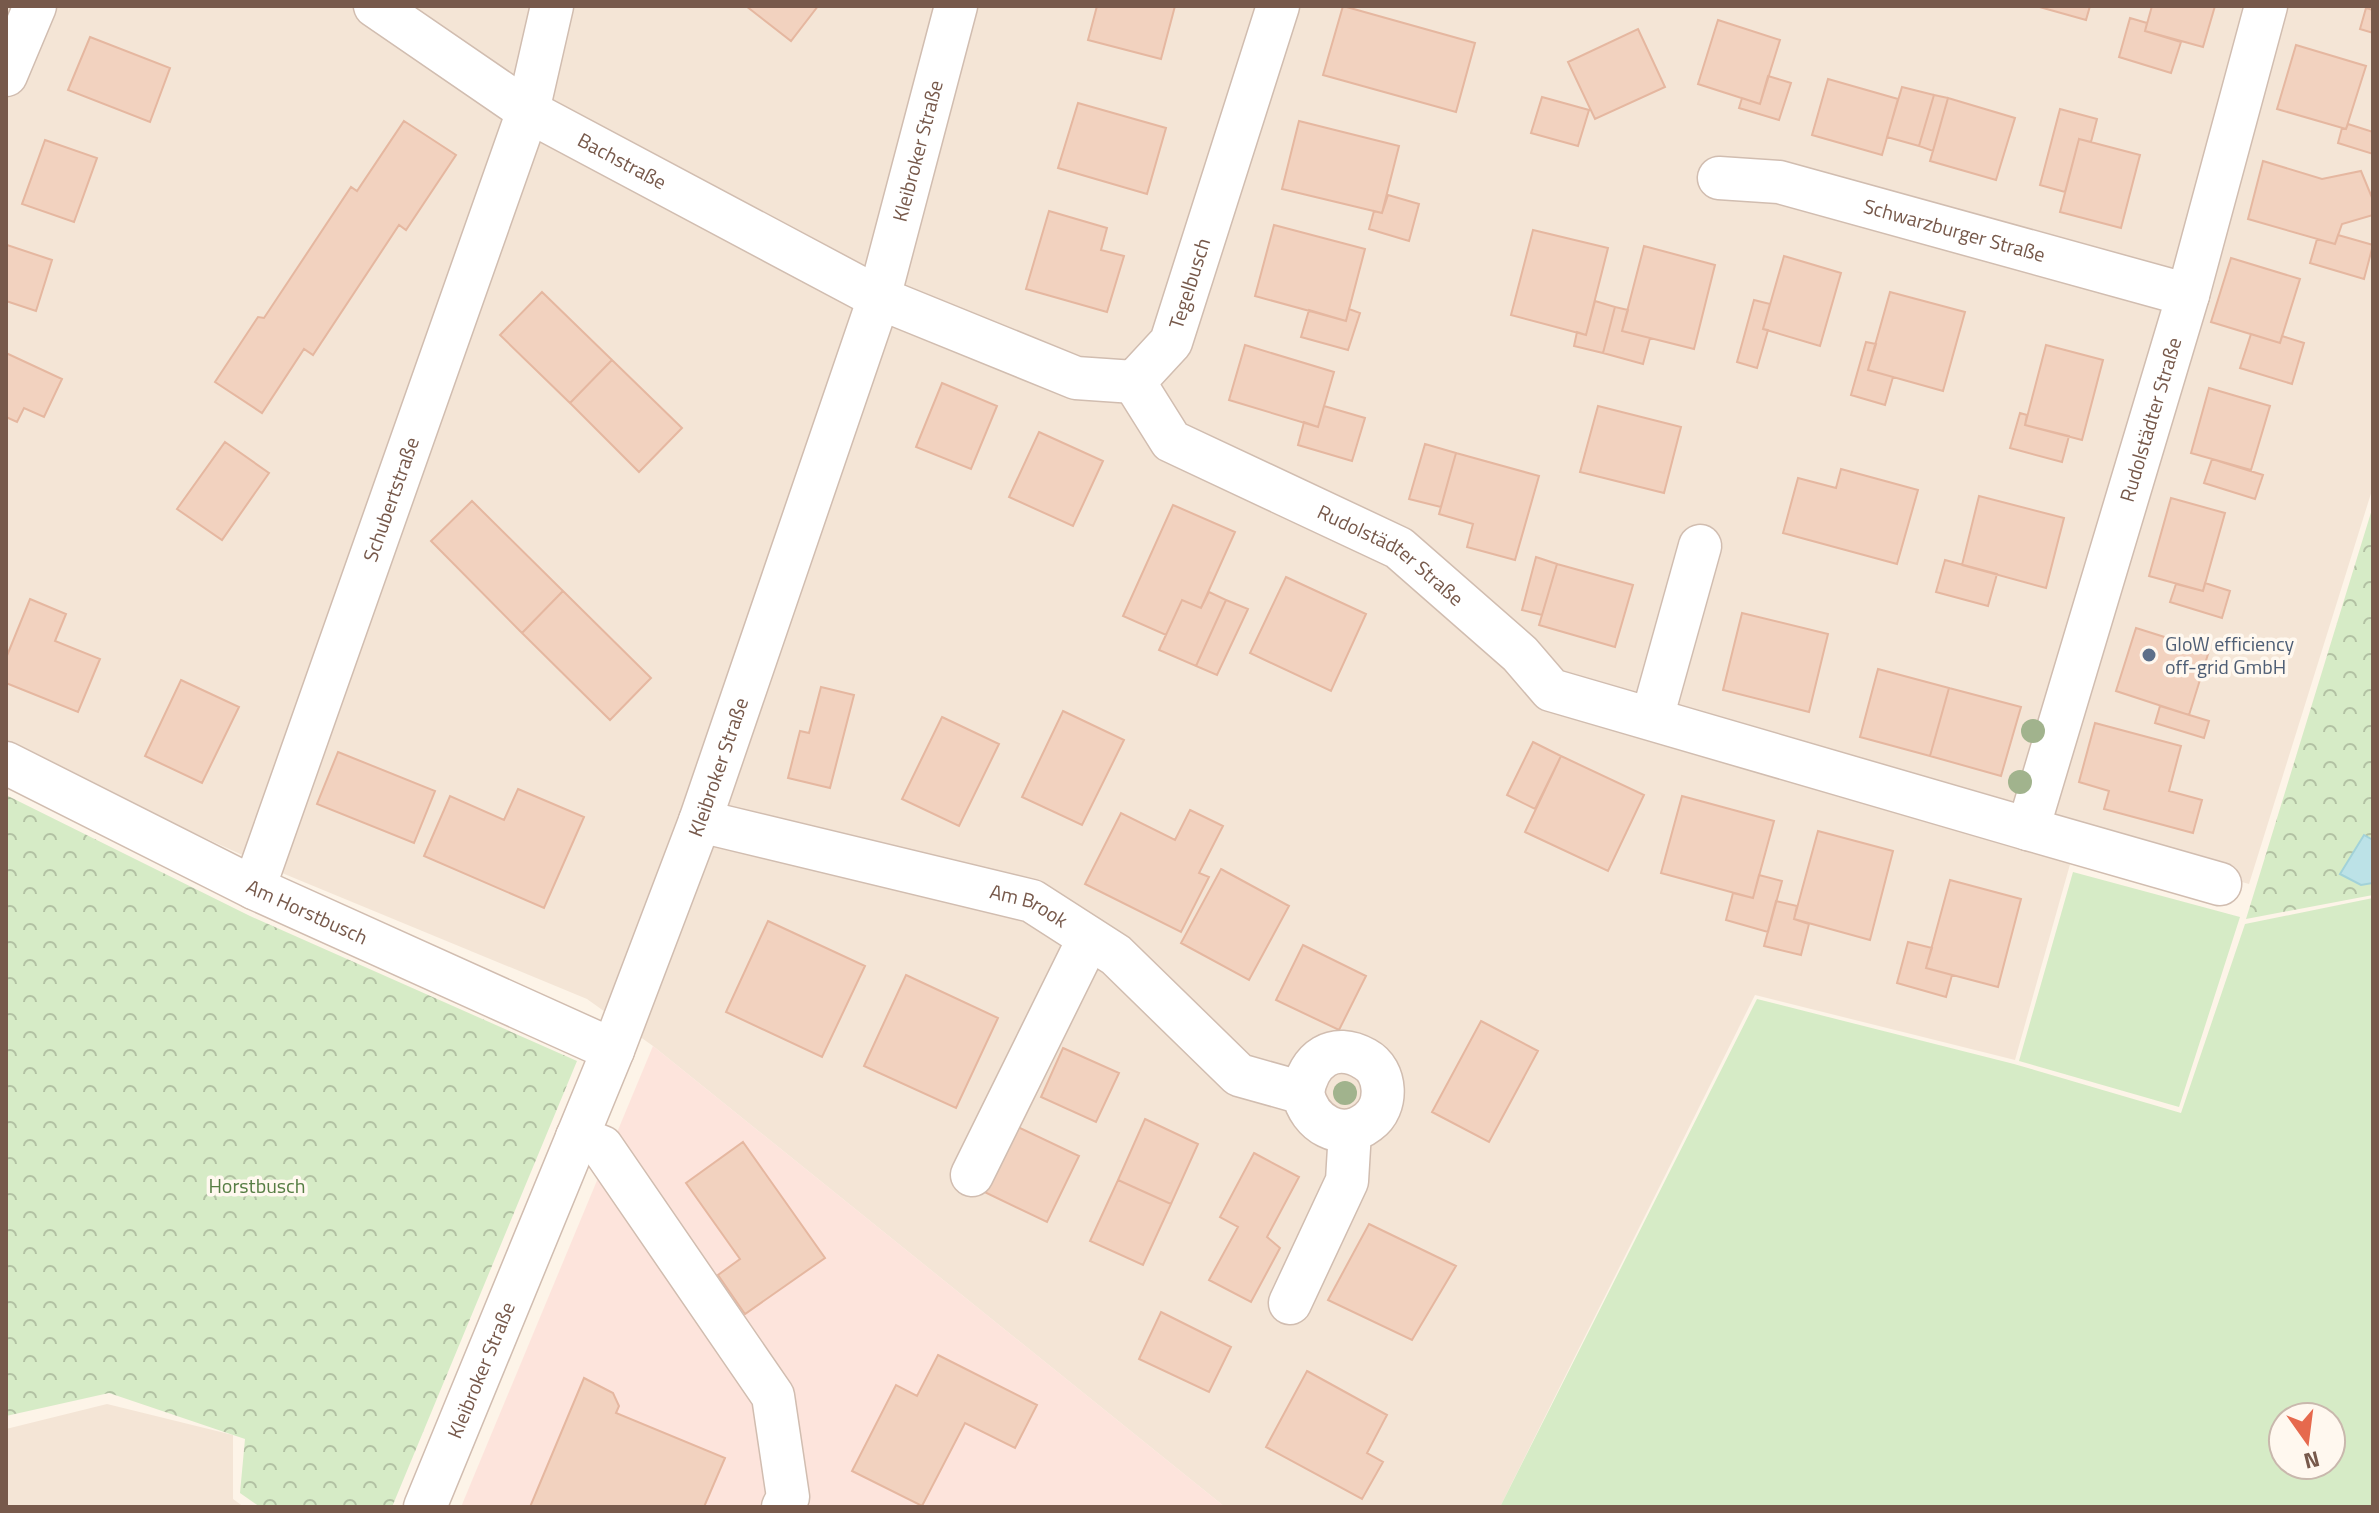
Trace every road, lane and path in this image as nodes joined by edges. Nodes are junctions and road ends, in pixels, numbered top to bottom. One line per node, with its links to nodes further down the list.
1 (35, 6): 7 (street)
2 (375, 6): 8 (street, Bachstraße)
3 (552, 6): 8 (street, Schubertstraße)
4 (956, 6): 11 (street, Kleibroker Straße)
5 (1278, 6): 12 (street, Tegelbusch)
6 (2266, 6): 10 (street, Rudolstädter Straße)
7 (6, 75)
8 (528, 111): 11 (street, Bachstraße); 19 (street, Schubertstraße)
9 (1719, 178): 10 (street, Schwarzburger Straße)
10 (2188, 295): 17 (street, Rudolstädter Straße)
11 (879, 298): 12 (street); 16 (street, Kleibroker Straße)
12 (1134, 382): 14 (street, Rudolstädter Straße)
13 (1700, 546): 14 (street)
14 (1652, 718): 17 (street, Rudolstädter Straße)
15 (6, 763): 19 (street, Am Horstbusch)
16 (700, 821): 20 (street, Am Brook); 21 (street, Kleibroker Straße)
17 (2028, 829): 18 (street, Rudolstädter Straße)
18 (2220, 884)
19 (254, 888): 21 (street, Am Horstbusch)
20 (1089, 938): 22 (street, Am Brook); 25 (street)
21 (613, 1050): 24 (street, Kleibroker Straße)
22 (1303, 1093): 23 (street); 23 (street)
23 (1350, 1131): 26 (street)
24 (577, 1137): 27 (street, Kleibroker Straße); 28 (street)
25 (972, 1175)
26 (1290, 1303)
27 (425, 1507)
28 (783, 1507)

